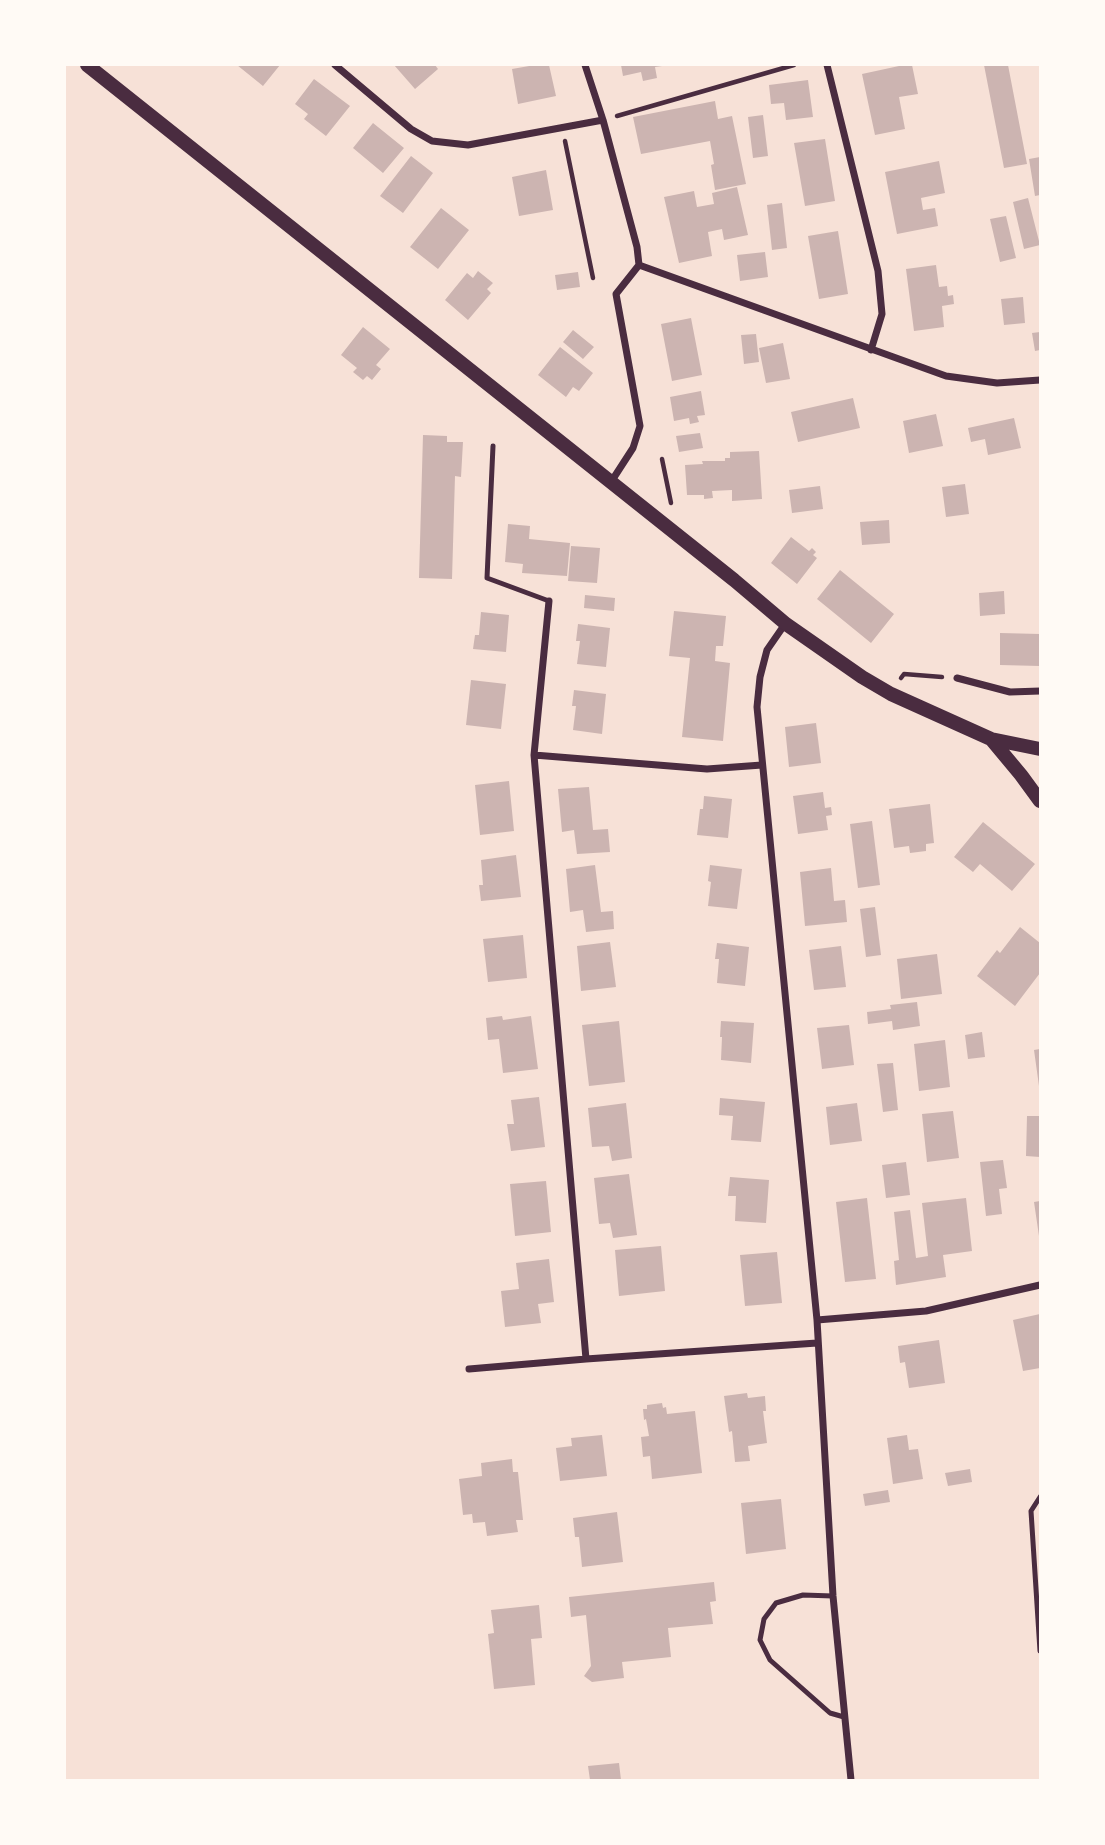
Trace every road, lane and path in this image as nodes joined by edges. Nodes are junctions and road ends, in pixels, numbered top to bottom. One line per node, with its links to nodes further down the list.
1 (88, 65): 13 (main road)
2 (335, 65): 7 (street)
3 (585, 65): 6 (street)
4 (794, 65): 6 (path)
5 (827, 65): 10 (street)
6 (603, 120): 7 (street); 8 (street)
7 (561, 129): 9 (path)
8 (639, 265): 10 (street); 13 (street)
9 (593, 278)
10 (871, 350): 11 (street)
11 (1040, 380)
12 (493, 446): 14 (lane)
13 (610, 483): 15 (main road)
14 (549, 601): 21 (street)
15 (786, 624): 18 (main road); 22 (street)
16 (957, 678): 17 (street); 18 (path)
17 (1040, 691)
18 (891, 694): 19 (main road)
19 (992, 739): 20 (main road); 23 (main road)
20 (1040, 749)
21 (534, 755): 22 (street); 27 (street)
22 (762, 765): 25 (street)
23 (1040, 801)
24 (1040, 1285): 25 (street)
25 (817, 1320): 26 (street)
26 (817, 1343): 27 (street); 30 (street)
27 (586, 1359): 28 (street)
28 (469, 1369)
29 (1040, 1496): 31 (lane)
30 (833, 1596): 32 (street); 32 (lane)
31 (1040, 1651)
32 (844, 1717): 33 (street)
33 (851, 1780)

